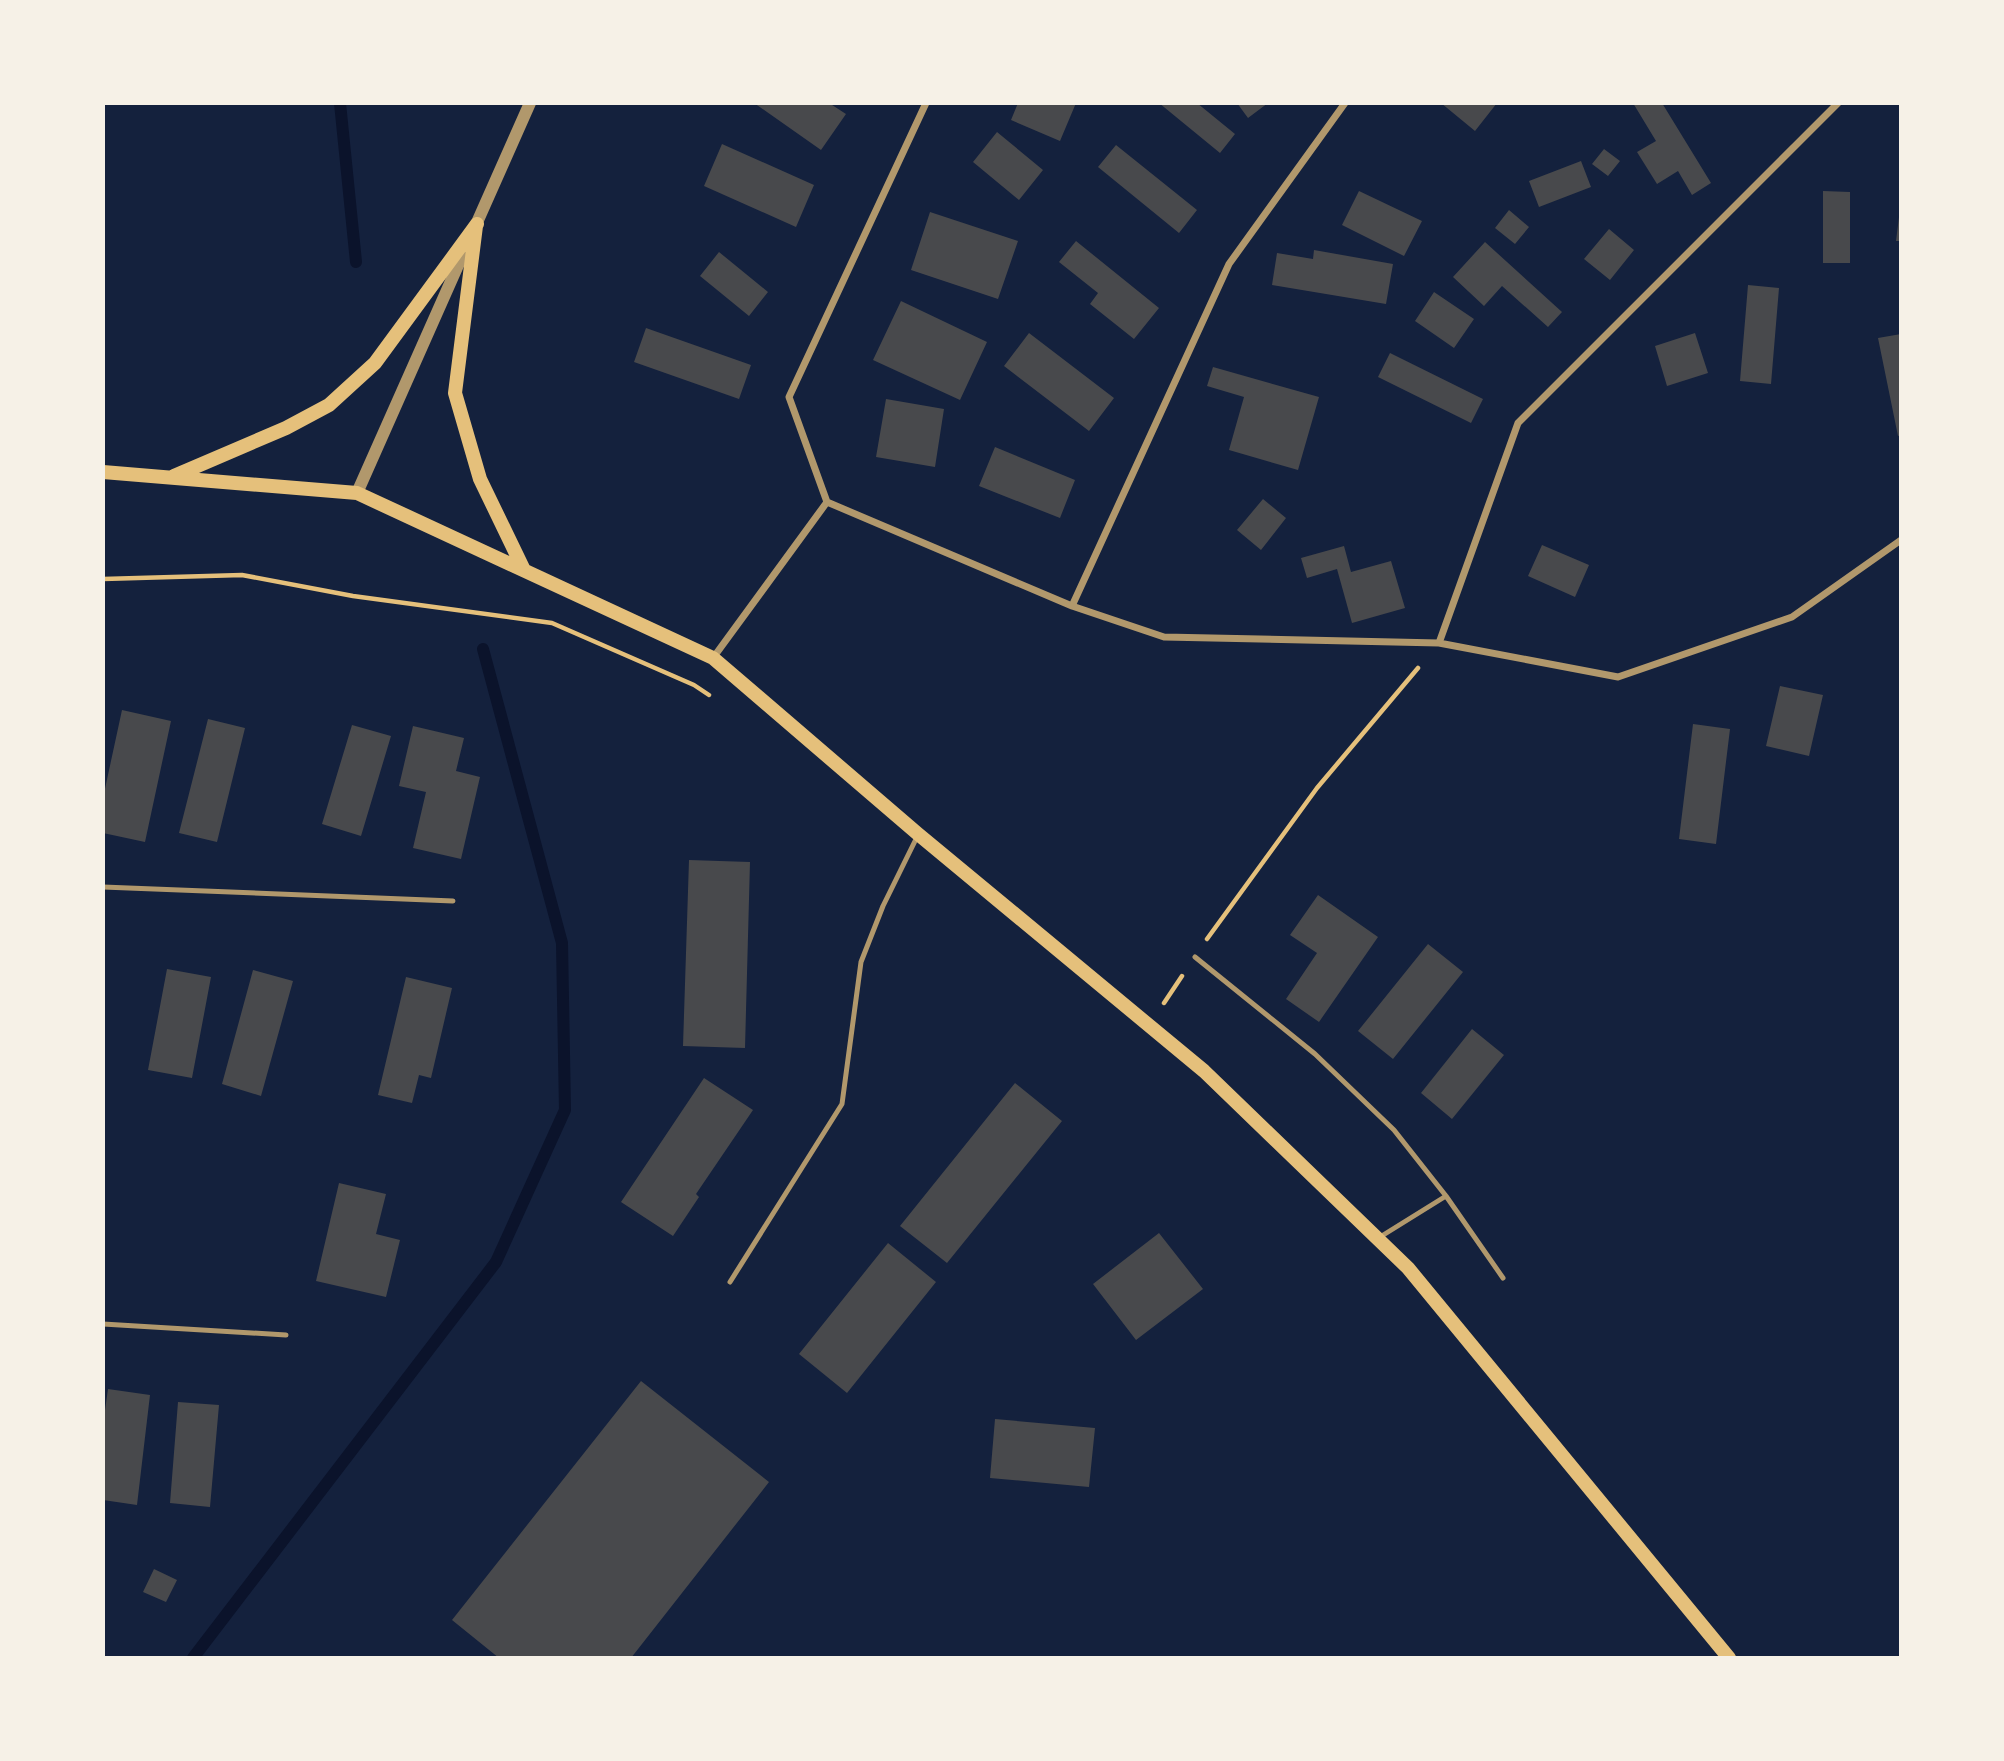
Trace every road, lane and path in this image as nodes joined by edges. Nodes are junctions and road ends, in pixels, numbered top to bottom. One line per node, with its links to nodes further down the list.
1 (530, 103): 5 (street)
2 (926, 103): 9 (street)
3 (1345, 103): 13 (street)
4 (1838, 103): 14 (street)
5 (477, 224): 7 (main road); 8 (street); 11 (main road)
6 (103, 472): 7 (main road)
7 (170, 477): 8 (main road)
8 (357, 493): 11 (main road)
9 (827, 502): 13 (street); 15 (street)
10 (1901, 540): 14 (street)
11 (524, 570): 15 (main road)
12 (103, 579): 16 (path)
13 (1072, 606): 14 (street)
14 (1439, 643): 20 (path)
15 (713, 658): 17 (main road)
16 (716, 700)
17 (918, 834): 21 (main road); 25 (lane)
18 (103, 887): 19 (lane)
19 (453, 901)
20 (1195, 957): 21 (path); 22 (lane)
21 (1149, 1026): 23 (main road)
22 (1446, 1196): 23 (lane); 24 (lane)
23 (1378, 1239): 28 (main road)
24 (1503, 1278)
25 (730, 1282)
26 (103, 1324): 27 (lane)
27 (286, 1335)
28 (1729, 1658)

